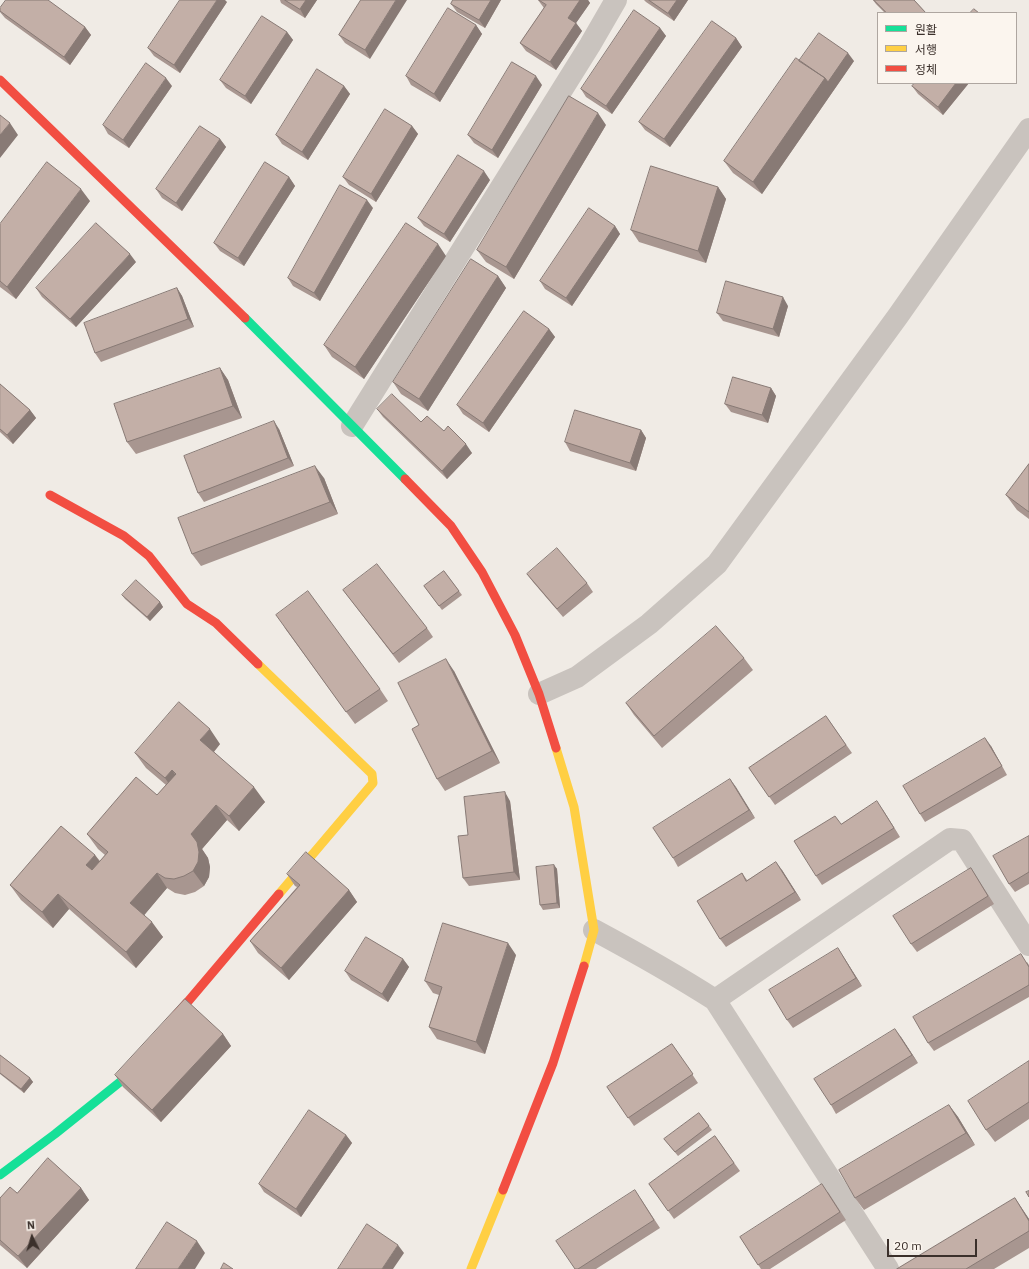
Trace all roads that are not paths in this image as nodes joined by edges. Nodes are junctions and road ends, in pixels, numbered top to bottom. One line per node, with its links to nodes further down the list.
1 (616, 0): 4 (street)
2 (0, 80): 4 (street)
3 (1029, 129): 6 (street)
4 (352, 426): 6 (street)
5 (50, 494): 10 (street)
6 (539, 694): 7 (street)
7 (594, 930): 9 (street); 13 (street)
8 (1029, 945): 9 (street)
9 (716, 1000): 14 (street)
10 (161, 1033)
11 (146, 1051): 12 (street)
12 (0, 1175)
13 (471, 1269)
14 (888, 1269)

